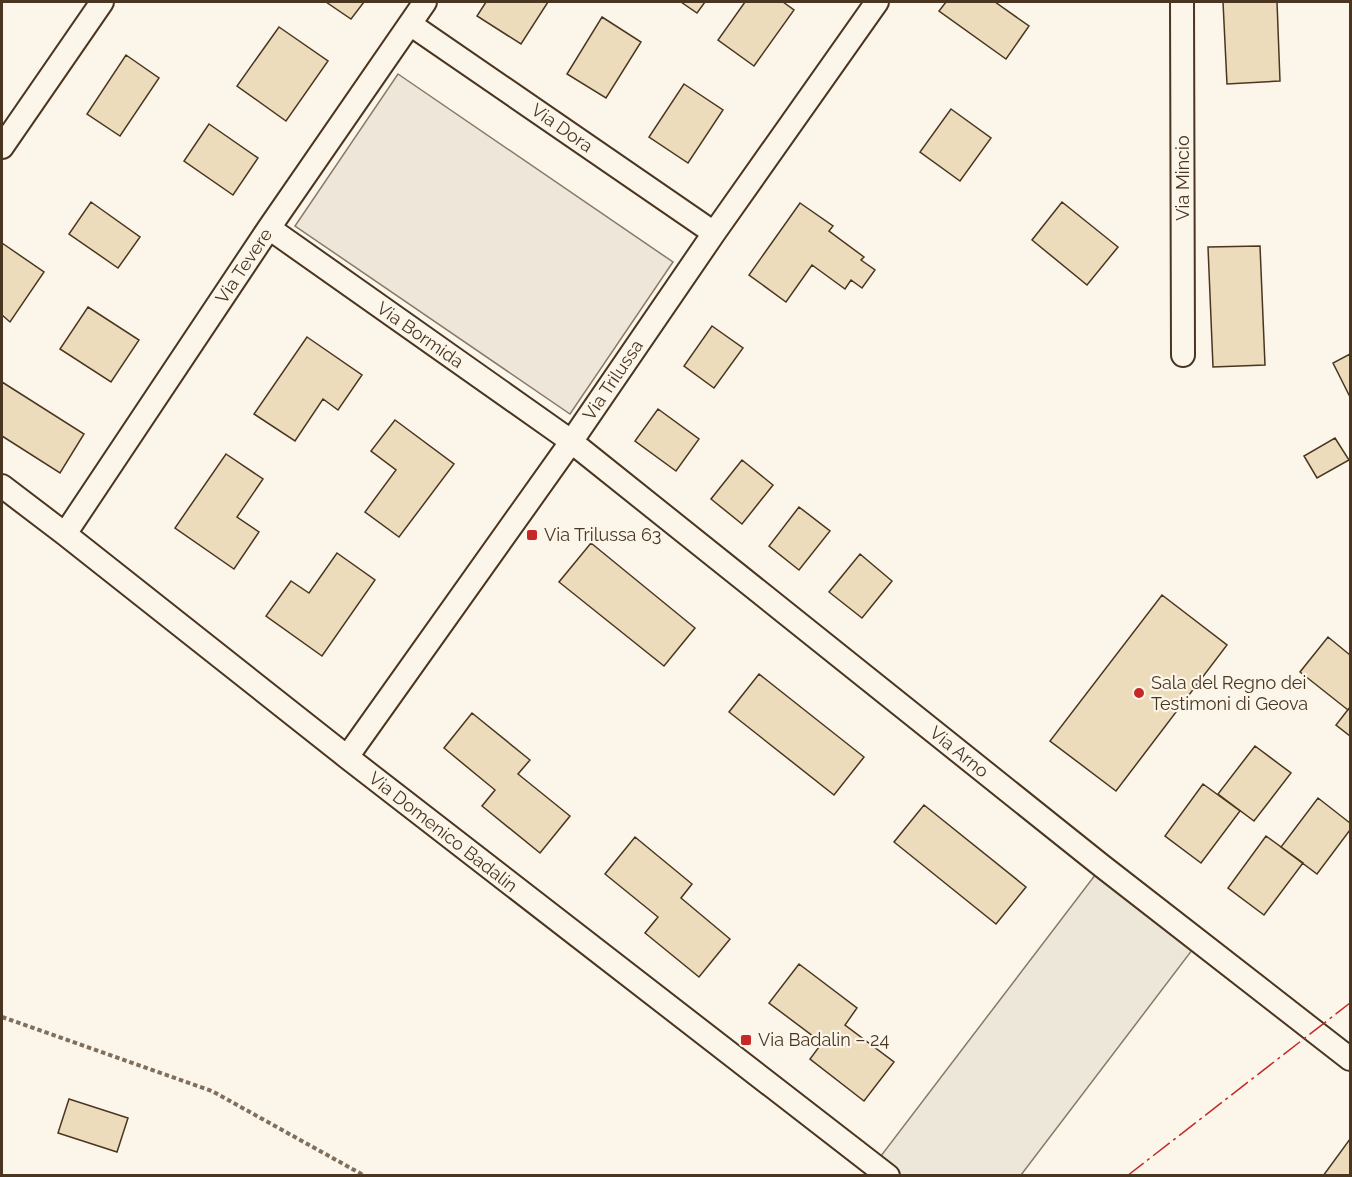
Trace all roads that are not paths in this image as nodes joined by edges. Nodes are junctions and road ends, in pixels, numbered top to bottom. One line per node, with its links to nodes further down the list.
1 (102, 2): 6 (street)
2 (425, 2): 5 (street, Via Tevere)
3 (877, 2): 8 (street, Via Trilussa)
4 (1182, 2): 9 (street, Via Mincio)
5 (410, 24): 7 (street, Via Tevere); 8 (street, Via Dora)
6 (2, 147)
7 (269, 228): 10 (street, Via Bormida); 12 (street, Via Tevere)
8 (714, 233): 10 (street, Via Trilussa)
9 (1183, 355)
10 (571, 442): 13 (street, Via Trilussa); 14 (street, Via Arno)
11 (2, 486): 12 (street, Via Domenico Badalin)
12 (65, 534): 13 (street, Via Domenico Badalin)
13 (347, 758): 15 (street, Via Domenico Badalin)
14 (1350, 1059)
15 (888, 1176)

